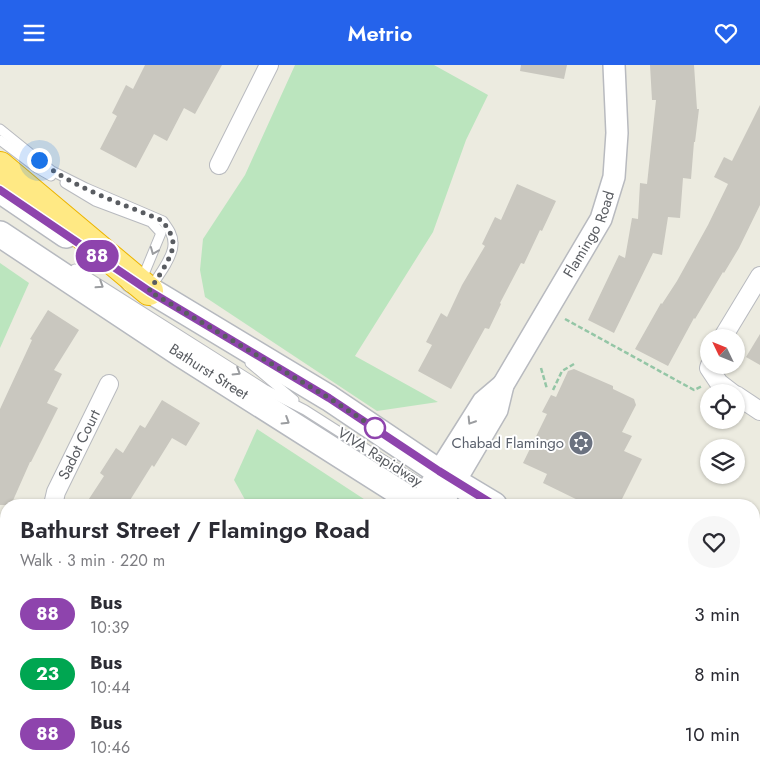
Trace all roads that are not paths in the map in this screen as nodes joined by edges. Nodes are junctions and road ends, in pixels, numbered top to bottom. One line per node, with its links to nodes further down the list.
1 (268, 65): 5 (street)
2 (614, 65): 18 (street, Flamingo Road)
3 (0, 129): 11 (lane)
4 (0, 141): 11 (lane, one-way to 11)
5 (219, 165)
6 (0, 166): 11 (highway)
7 (0, 190): 11 (main road, Bathurst Street)
8 (0, 234): 18 (main road, Bathurst Street, one-way to 18)
9 (66, 263): 16 (lane, VIVA Rapidway, one-way to 16)
10 (760, 276): 13 (street)
11 (145, 287): 12 (main road, Bathurst Street)
12 (207, 325): 16 (lane, VIVA Rapidway); 18 (main road, Bathurst Street)
13 (728, 329)
14 (109, 384): 19 (street, Sadot Court)
15 (745, 401): 17 (street)
16 (305, 410): 18 (lane, VIVA Rapidway)
17 (760, 411)
18 (436, 496): 20 (main road, Bathurst Street)
19 (54, 499)
20 (455, 499)

